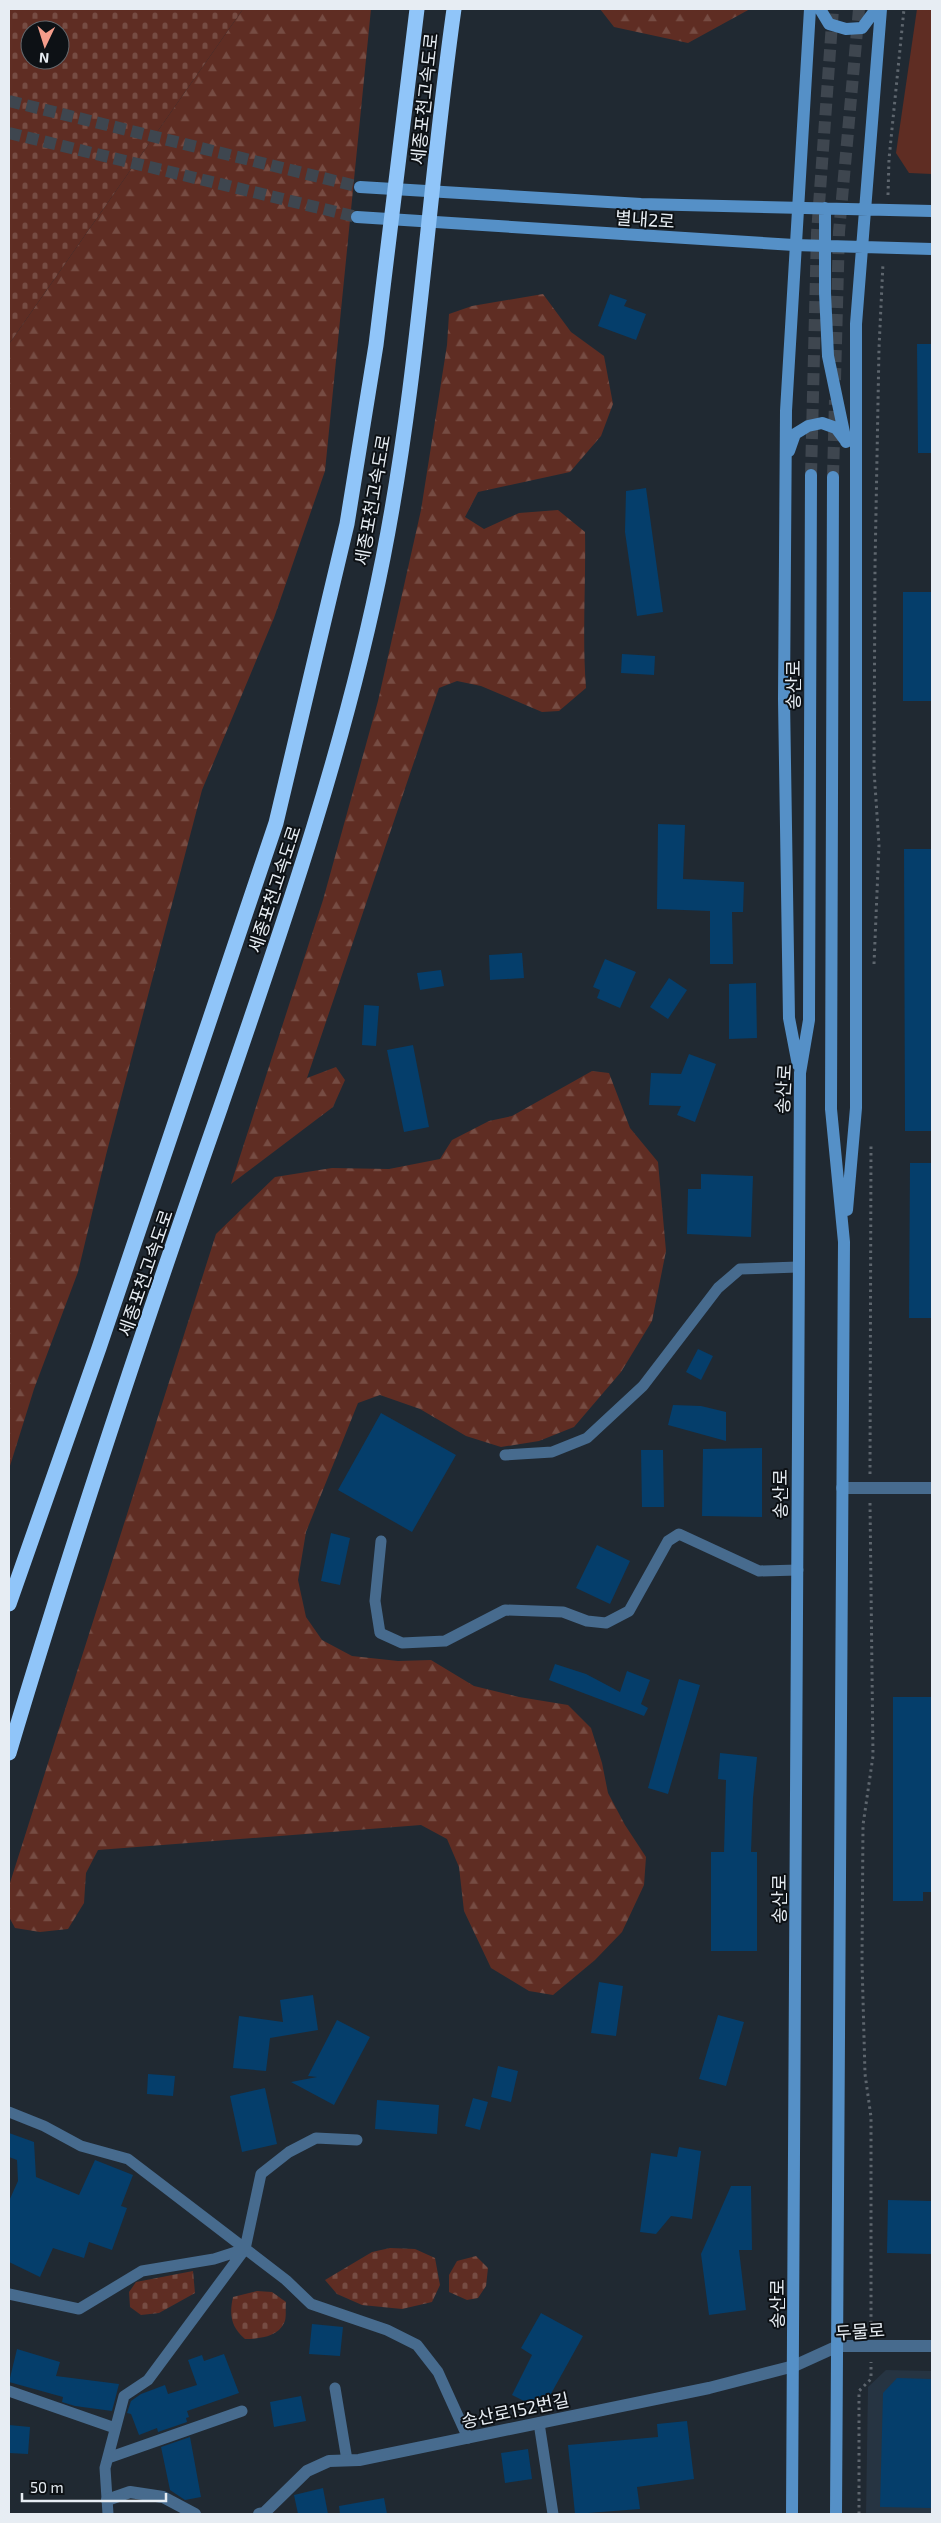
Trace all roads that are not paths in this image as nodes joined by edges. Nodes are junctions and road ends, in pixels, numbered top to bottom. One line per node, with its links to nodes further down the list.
1 (417, 9): 30 (highway, 세종포천고속도로)
2 (454, 9): 31 (highway, 세종포천고속도로)
3 (810, 9): 8 (street)
4 (820, 9): 5 (street)
5 (876, 9)
6 (882, 9): 10 (street)
7 (360, 187): 8 (street, 별내2로)
8 (796, 208): 9 (street, 별내2로); 13 (street)
9 (825, 208): 10 (street, 별내2로); 14 (street)
10 (864, 208): 11 (street, 별내2로); 15 (street)
11 (932, 211)
12 (357, 217): 13 (street, 별내2로)
13 (794, 245): 14 (street, 별내2로); 18 (street)
14 (825, 246): 15 (street, 별내2로); 17 (street)
15 (861, 247): 16 (street, 별내2로); 19 (street)
16 (932, 249)
17 (846, 442): 18 (street); 19 (street)
18 (786, 460): 22 (street)
19 (854, 464): 23 (street)
20 (811, 476): 22 (street, 송산로)
21 (833, 477): 23 (street)
22 (800, 1073): 24 (street, 송산로)
23 (844, 1242): 26 (street)
24 (798, 1267): 25 (lane); 29 (street, 송산로)
25 (505, 1455)
26 (842, 1488): 27 (street); 36 (street)
27 (932, 1488)
28 (381, 1541): 29 (lane)
29 (798, 1570): 38 (street, 송산로)
30 (9, 1604)
31 (9, 1752)
32 (9, 2112): 34 (lane)
33 (357, 2140): 34 (lane)
34 (245, 2249): 35 (lane); 43 (lane); 44 (lane)
35 (9, 2294)
36 (838, 2346): 37 (street, 두물로); 38 (street, 두물로); 53 (street)
37 (932, 2346)
38 (794, 2366): 42 (street, 송산로152번길); 52 (street, 송산로)
39 (335, 2388): 46 (lane)
40 (9, 2392): 43 (lane)
41 (242, 2412): 45 (lane)
42 (539, 2423): 44 (street, 송산로152번길); 51 (lane)
43 (115, 2428): 45 (lane)
44 (468, 2438): 46 (street, 송산로152번길)
45 (108, 2458): 47 (lane)
46 (347, 2460): 50 (street, 송산로152번길)
47 (107, 2500): 48 (lane); 49 (street)
48 (108, 2514)
49 (195, 2514)
50 (259, 2514)
51 (552, 2514)
52 (792, 2514)
53 (836, 2514)

